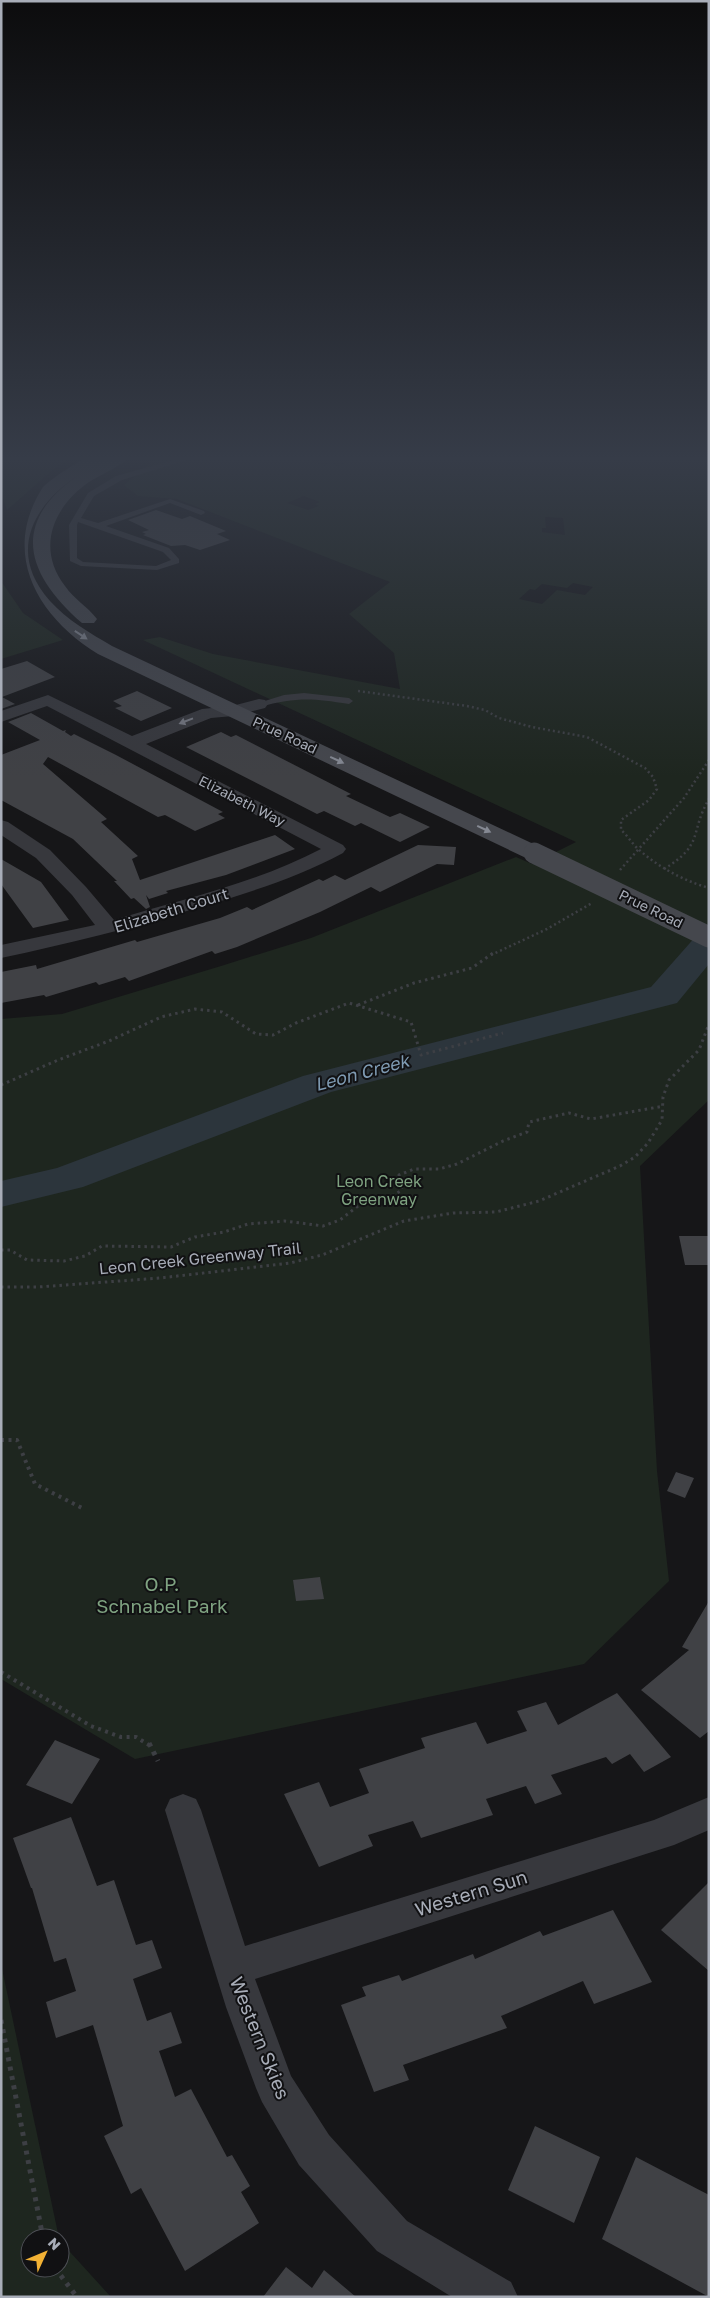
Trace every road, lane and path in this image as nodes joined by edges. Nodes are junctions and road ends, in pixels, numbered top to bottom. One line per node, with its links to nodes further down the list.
1 (21, 562): 8 (main road, Prue Road, one-way to 8)
2 (43, 562): 7 (main road, Prue Road)
3 (79, 562): 4 (lane)
4 (173, 562)
5 (356, 691): 17 (path)
6 (349, 701): 7 (lane)
7 (259, 704): 8 (street); 16 (main road, Prue Road)
8 (234, 711): 10 (street, one-way to 10); 11 (street); 16 (main road, Prue Road, one-way to 16)
9 (1, 717): 10 (street, Elizabeth Way)
10 (131, 743): 11 (street, Elizabeth Way)
11 (149, 752): 15 (street, Elizabeth Way)
12 (709, 760): 17 (path)
13 (709, 799): 18 (path)
14 (1, 826): 23 (street)
15 (336, 849): 23 (street, Elizabeth Court)
16 (541, 849): 22 (main road, Prue Road); 24 (main road, Prue Road, bridge)
17 (638, 850): 18 (path); 19 (path)
18 (664, 869): 20 (path)
19 (614, 877)
20 (709, 888)
21 (596, 898): 26 (path)
22 (709, 921)
23 (109, 928): 25 (street, Elizabeth Court)
24 (709, 937)
25 (1, 952)
26 (357, 1005): 28 (path); 31 (path)
27 (709, 1024): 30 (path, Leon Creek Greenway Trail)
28 (504, 1033)
29 (709, 1040): 30 (path, Leon Creek Greenway Trail)
30 (702, 1043): 32 (path, Leon Creek Greenway Trail)
31 (1, 1085)
32 (664, 1106): 33 (path); 34 (path, Leon Creek Greenway Trail)
33 (1, 1250)
34 (1, 1287)
35 (1, 1440): 36 (path)
36 (84, 1509)
37 (1, 1672): 38 (path)
38 (158, 1761)
39 (183, 1810): 41 (street, Western Skies)
40 (709, 1813): 41 (street, Western Sun)
41 (232, 1968): 46 (street, Western Skies)
42 (1, 2020): 43 (path)
43 (41, 2228)
44 (64, 2278): 45 (path)
45 (78, 2297)
46 (496, 2297)

